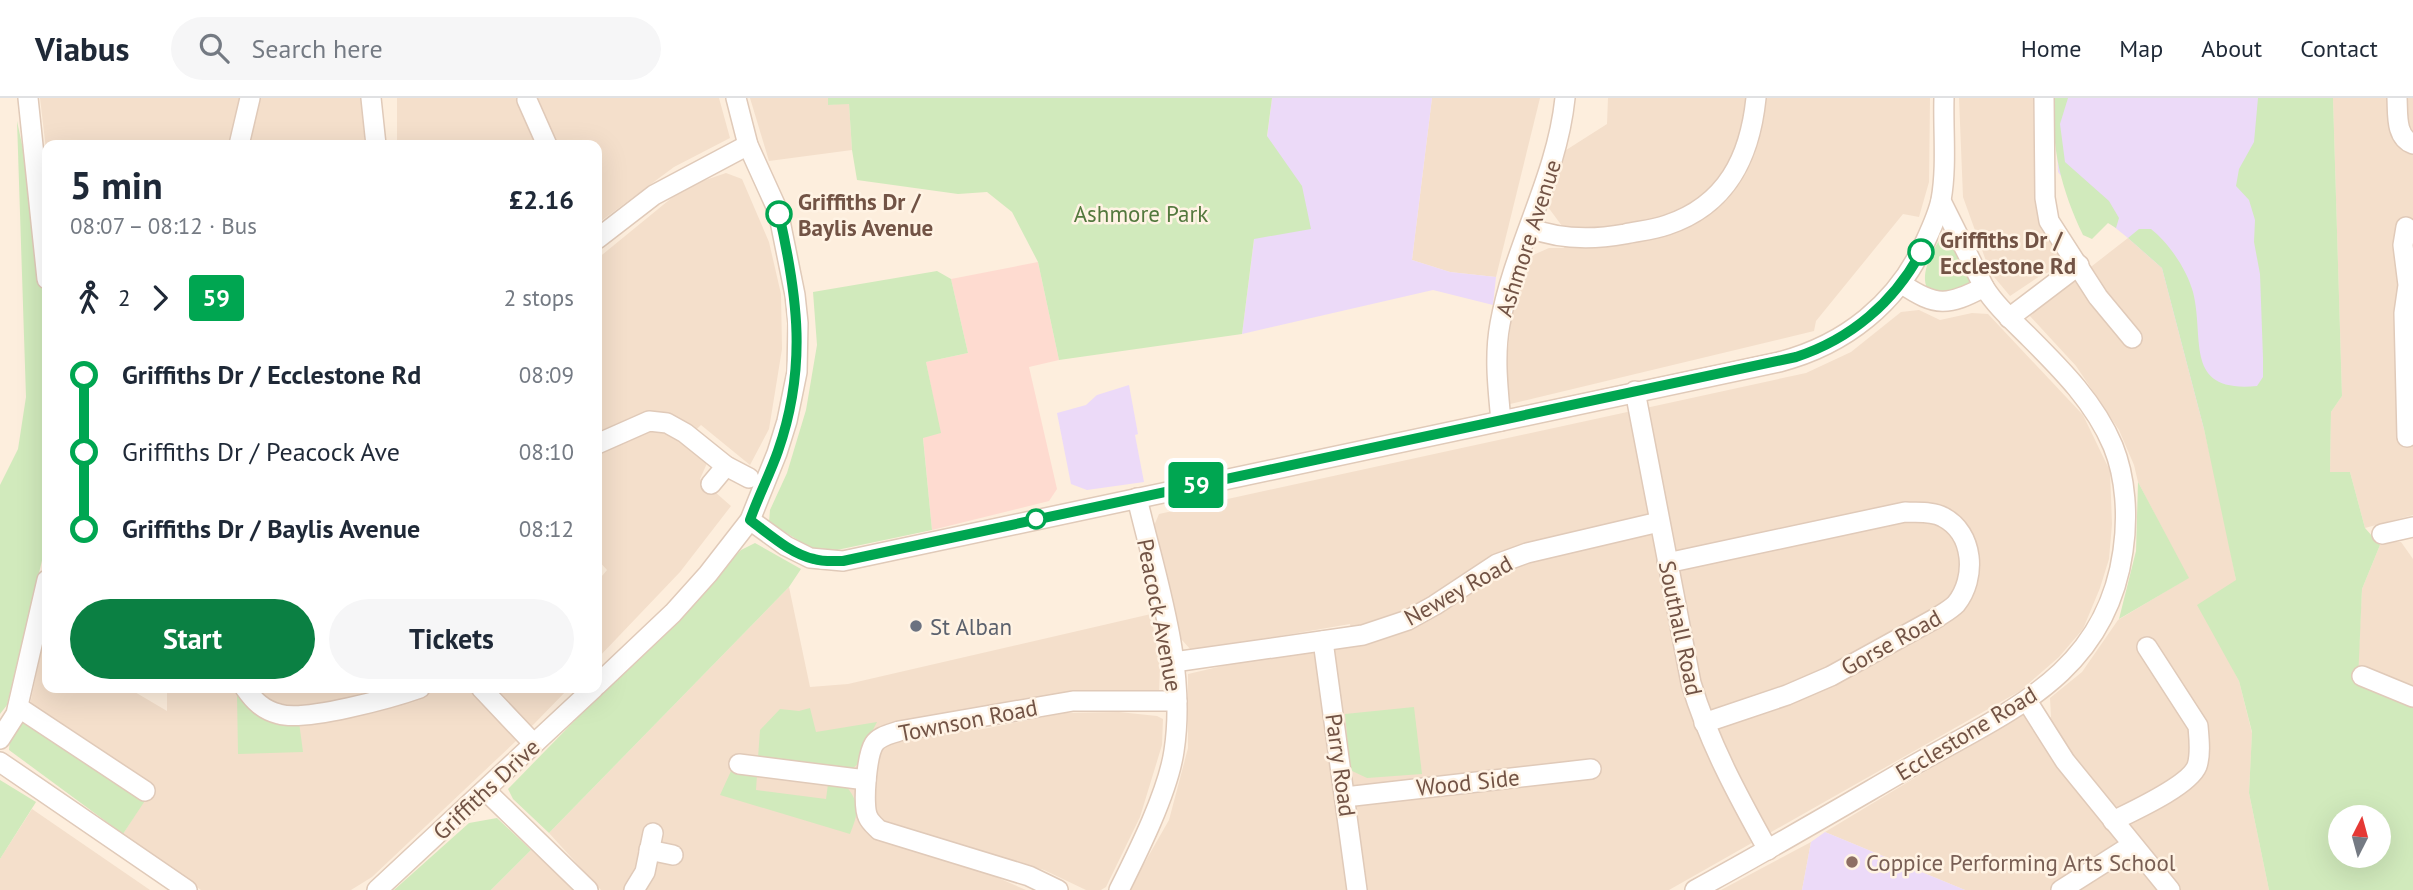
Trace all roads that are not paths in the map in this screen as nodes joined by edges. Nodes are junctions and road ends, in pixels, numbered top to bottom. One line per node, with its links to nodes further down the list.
1 (28, 98): 19 (street)
2 (250, 98): 11 (street)
3 (371, 98): 12 (street)
4 (736, 98): 15 (street, Griffiths Drive)
5 (1565, 98): 18 (street, Ashmore Avenue)
6 (1756, 98): 18 (street)
7 (1944, 98): 16 (street)
8 (2044, 98): 21 (street)
9 (2397, 98): 14 (street)
10 (523, 101): 13 (street)
11 (240, 140)
12 (375, 140)
13 (544, 140)
14 (2413, 144)
15 (748, 145): 20 (street); 35 (street, Griffiths Drive)
16 (1941, 201): 22 (street); 24 (street, Ecclestone Road)
17 (2406, 227): 23 (street)
18 (1530, 228): 28 (street, Ashmore Avenue)
19 (42, 231)
20 (602, 235)
21 (2079, 265): 25 (street); 26 (street)
22 (1902, 284): 24 (street); 27 (street)
23 (2411, 285): 29 (street)
24 (1983, 287): 25 (street, Ecclestone Road)
25 (2009, 318): 52 (street, Ecclestone Road)
26 (2132, 338)
27 (1635, 391): 28 (street); 36 (street, Southall Road)
28 (1501, 421): 34 (street)
29 (2404, 439)
30 (602, 442): 31 (street)
31 (726, 466): 32 (street); 33 (street)
32 (748, 478)
33 (711, 484)
34 (1137, 498): 35 (street); 43 (street, Peacock Avenue)
35 (750, 520): 45 (street, Griffiths Drive)
36 (1659, 522): 39 (street, Southall Road); 41 (street, Newey Road)
37 (2413, 529): 38 (street)
38 (2382, 534)
39 (1667, 563): 54 (street, Southall Road); 54 (street, Gorse Road)
40 (42, 602): 53 (street)
41 (1323, 641): 43 (street, Newey Road); 63 (street, Parry Road)
42 (2147, 646): 64 (street)
43 (1174, 662): 51 (street, Peacock Avenue)
44 (2362, 677): 50 (street)
45 (602, 680)
46 (248, 693): 47 (street)
47 (404, 693)
48 (486, 693): 56 (street)
49 (589, 693): 56 (street, Griffiths Drive)
50 (2413, 697)
51 (1177, 701): 60 (street, Townson Road); 73 (street, Peacock Avenue)
52 (2027, 701): 64 (street); 66 (street, Ecclestone Road)
53 (18, 707): 55 (street); 62 (street)
54 (1704, 723): 66 (street, Southall Road)
55 (0, 738)
56 (534, 744): 61 (street, Griffiths Drive)
57 (0, 762): 68 (street)
58 (739, 764): 60 (street)
59 (1591, 769): 63 (street, Wood Side)
60 (866, 780): 72 (street, Townson Road)
61 (485, 790): 69 (street, Griffiths Drive); 70 (street)
62 (145, 791)
63 (1345, 797): 74 (street, Parry Road)
64 (2113, 821): 65 (street)
65 (2132, 845): 76 (street); 77 (street)
66 (1768, 850): 75 (street, Ecclestone Road)
67 (673, 855): 71 (street)
68 (187, 890)
69 (377, 890)
70 (588, 890)
71 (634, 890)
72 (1058, 890)
73 (1119, 890)
74 (1357, 890)
75 (1695, 890)
76 (2061, 890)
77 (2170, 890)

